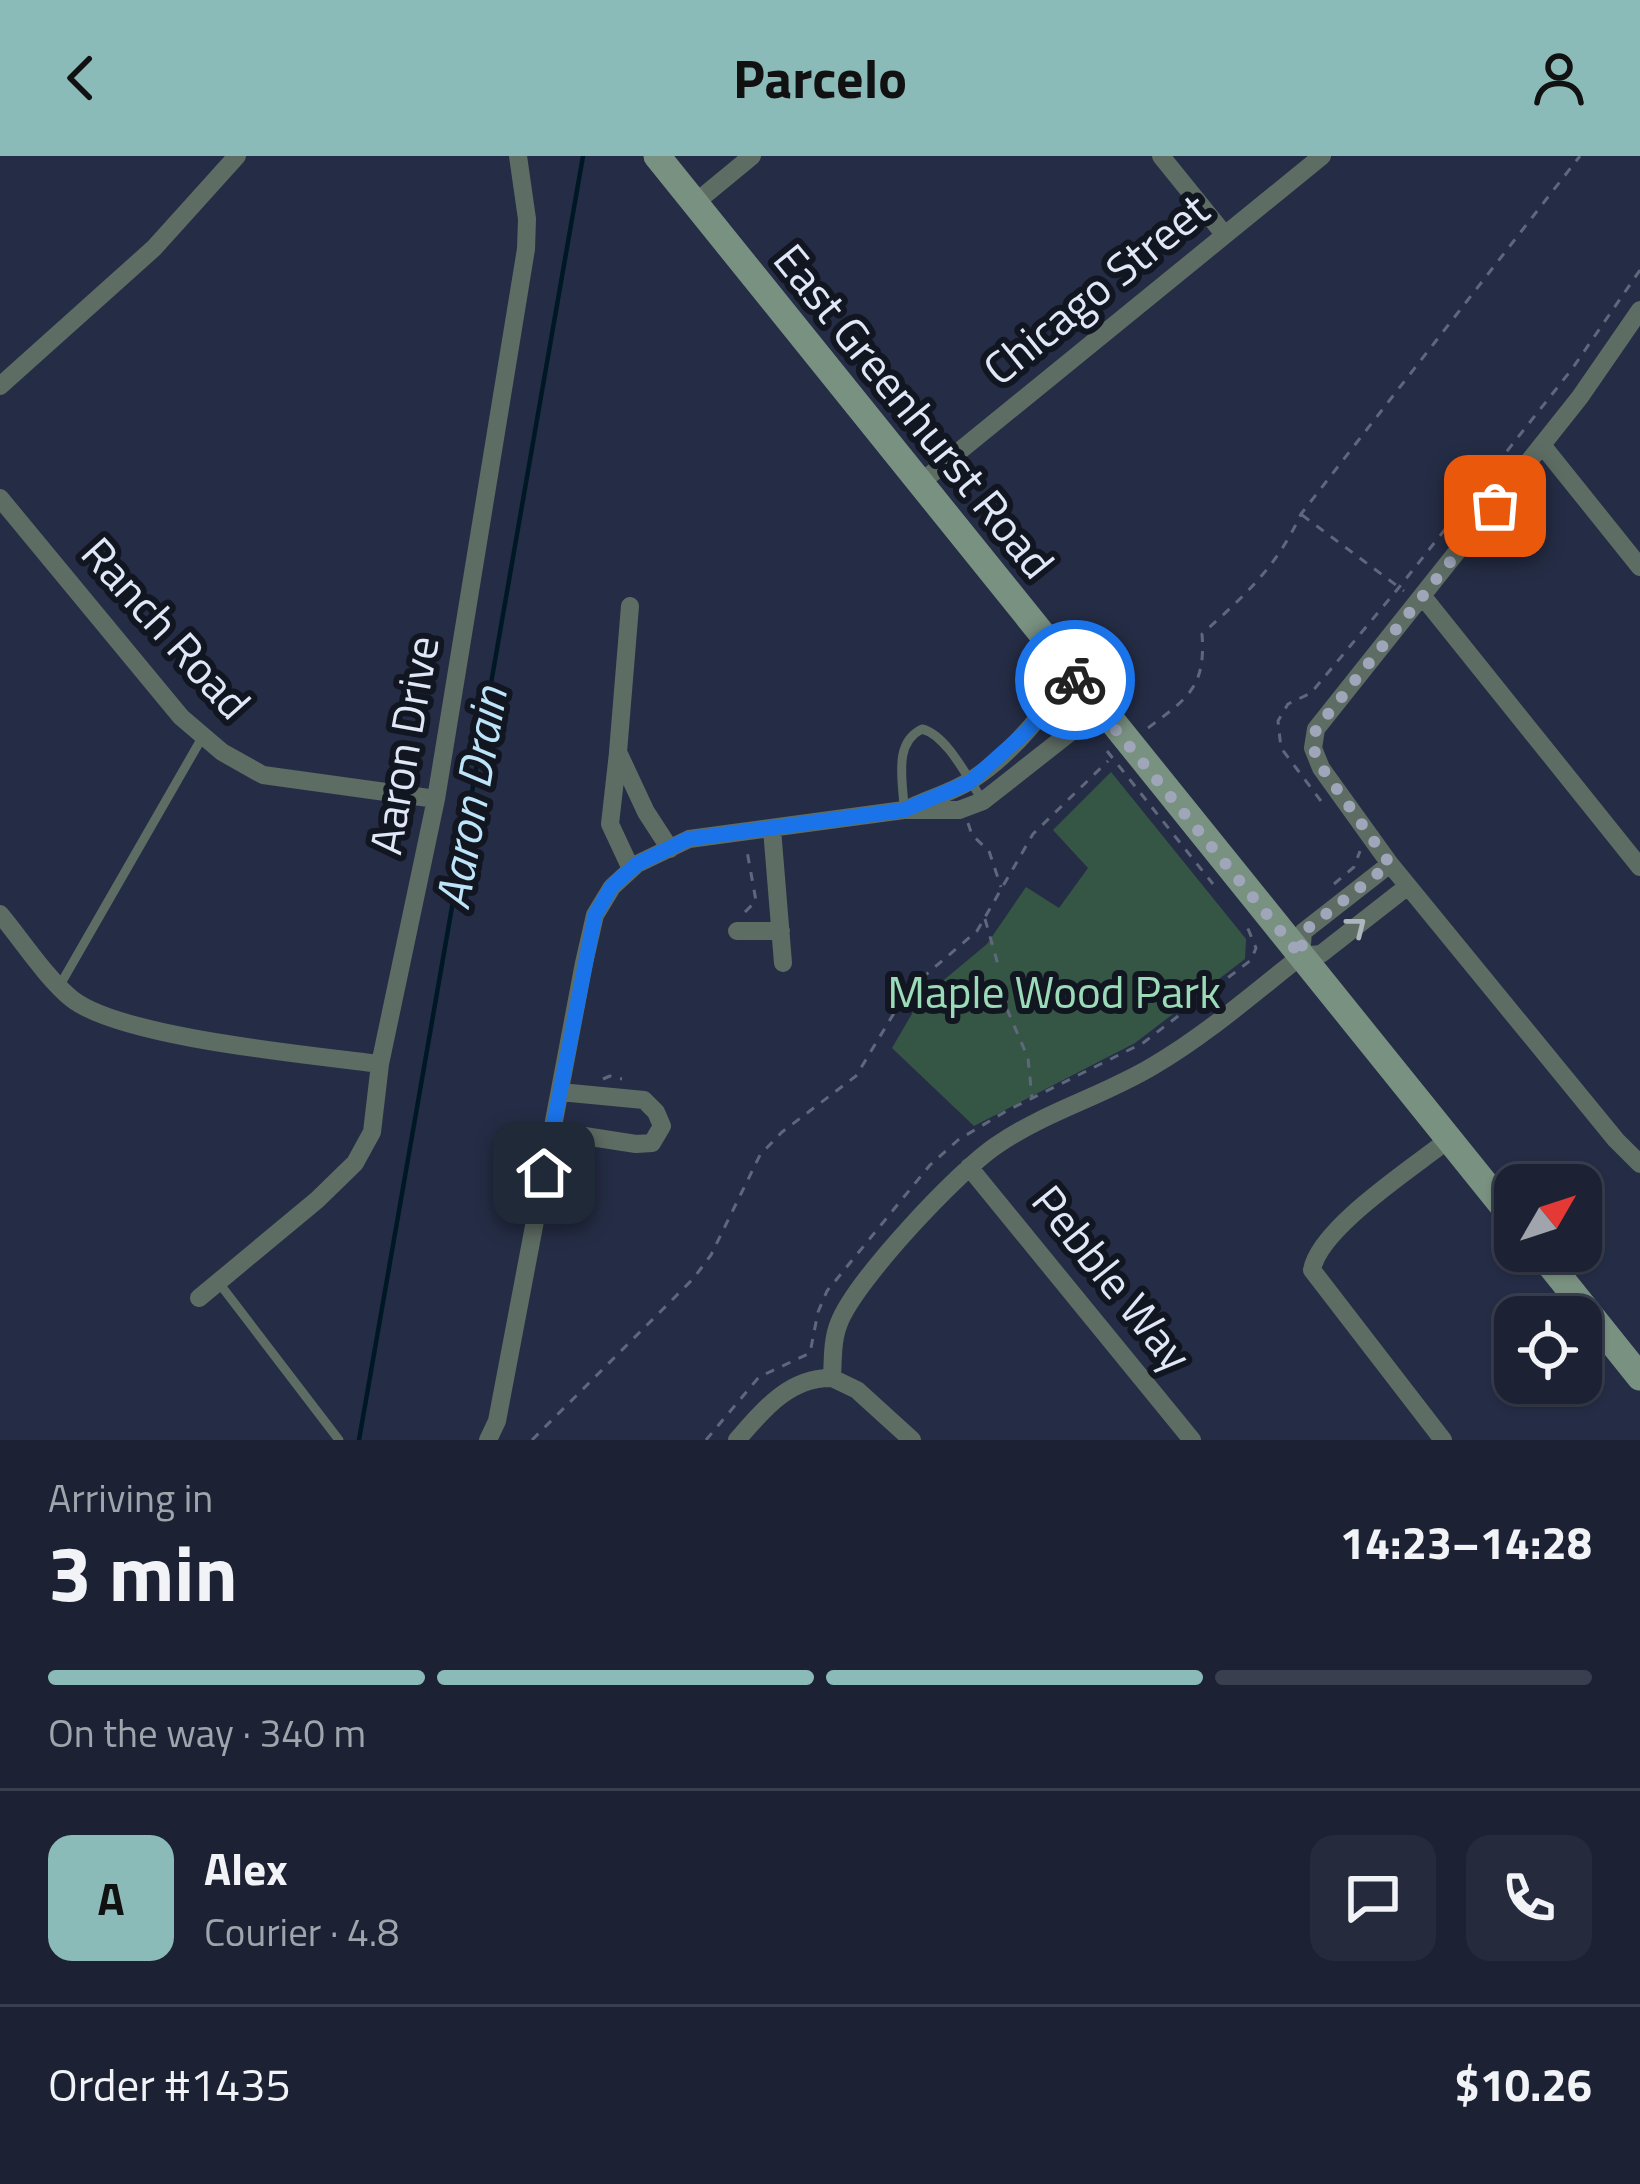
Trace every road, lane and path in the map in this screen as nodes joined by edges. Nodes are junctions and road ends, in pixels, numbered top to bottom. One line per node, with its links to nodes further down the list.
1 (237, 156): 11 (street)
2 (518, 156): 25 (street, Aaron Drive)
3 (657, 156): 8 (main road, East Greenhurst Road)
4 (752, 156): 8 (street)
5 (1161, 156): 9 (street)
6 (1322, 156): 9 (street, Chicago Street)
7 (1580, 156): 15 (path)
8 (695, 203): 13 (main road, East Greenhurst Road)
9 (1224, 234): 13 (street, Chicago Street)
10 (1640, 310): 12 (street)
11 (0, 386)
12 (1543, 446): 16 (street); 17 (street)
13 (920, 484): 19 (main road, East Greenhurst Road)
14 (0, 498): 21 (street, Ranch Road)
15 (1300, 514): 17 (path); 22 (path)
16 (1640, 567)
17 (1424, 598): 32 (street); 33 (street)
18 (631, 606): 23 (street)
19 (1071, 675): 20 (main road, East Greenhurst Road); 24 (street)
20 (1100, 709): 22 (main road, East Greenhurst Road); 26 (street)
21 (203, 736): 25 (street, Ranch Road); 46 (lane)
22 (1115, 749): 35 (path); 37 (path); 43 (main road, East Greenhurst Road)
23 (618, 752): 31 (street); 34 (street)
24 (970, 782): 26 (lane); 27 (street); 27 (lane)
25 (436, 800): 48 (street, Aaron Drive)
26 (983, 801): 28 (street)
27 (904, 810): 28 (street); 29 (street)
28 (959, 810): 37 (path)
29 (772, 829): 31 (street); 42 (street)
30 (742, 845): 41 (path)
31 (670, 849): 34 (street)
32 (1390, 864): 36 (street); 43 (street)
33 (1640, 867)
34 (631, 869): 51 (street)
35 (1212, 882)
36 (1408, 886): 43 (street, one-way to 36); 55 (street)
37 (1002, 889): 39 (path)
38 (0, 914): 46 (street)
39 (985, 917): 45 (path); 65 (path)
40 (1242, 919): 52 (path)
41 (734, 923): 42 (street)
42 (781, 931): 44 (street)
43 (1301, 956): 54 (main road, East Greenhurst Road); 56 (street)
44 (783, 963)
45 (998, 968)
46 (60, 985): 48 (street)
47 (1007, 1009): 52 (path)
48 (380, 1064): 59 (street, Aaron Drive)
49 (628, 1080): 50 (path)
50 (597, 1081)
51 (560, 1092): 53 (street); 53 (street)
52 (1032, 1100): 66 (path)
53 (552, 1131): 64 (street)
54 (1449, 1139): 57 (main road, East Greenhurst Road); 70 (street)
55 (1640, 1164)
56 (968, 1167): 62 (street); 69 (street, Pebble Way)
57 (1494, 1195)
58 (1557, 1272): 61 (main road)
59 (219, 1282): 60 (street, Aaron Drive); 63 (lane)
60 (199, 1298)
61 (1637, 1366)
62 (832, 1378): 67 (street); 68 (street)
63 (339, 1440)
64 (488, 1440)
65 (532, 1440)
66 (706, 1440)
67 (737, 1440)
68 (912, 1440)
69 (1192, 1440)
70 (1443, 1440)

